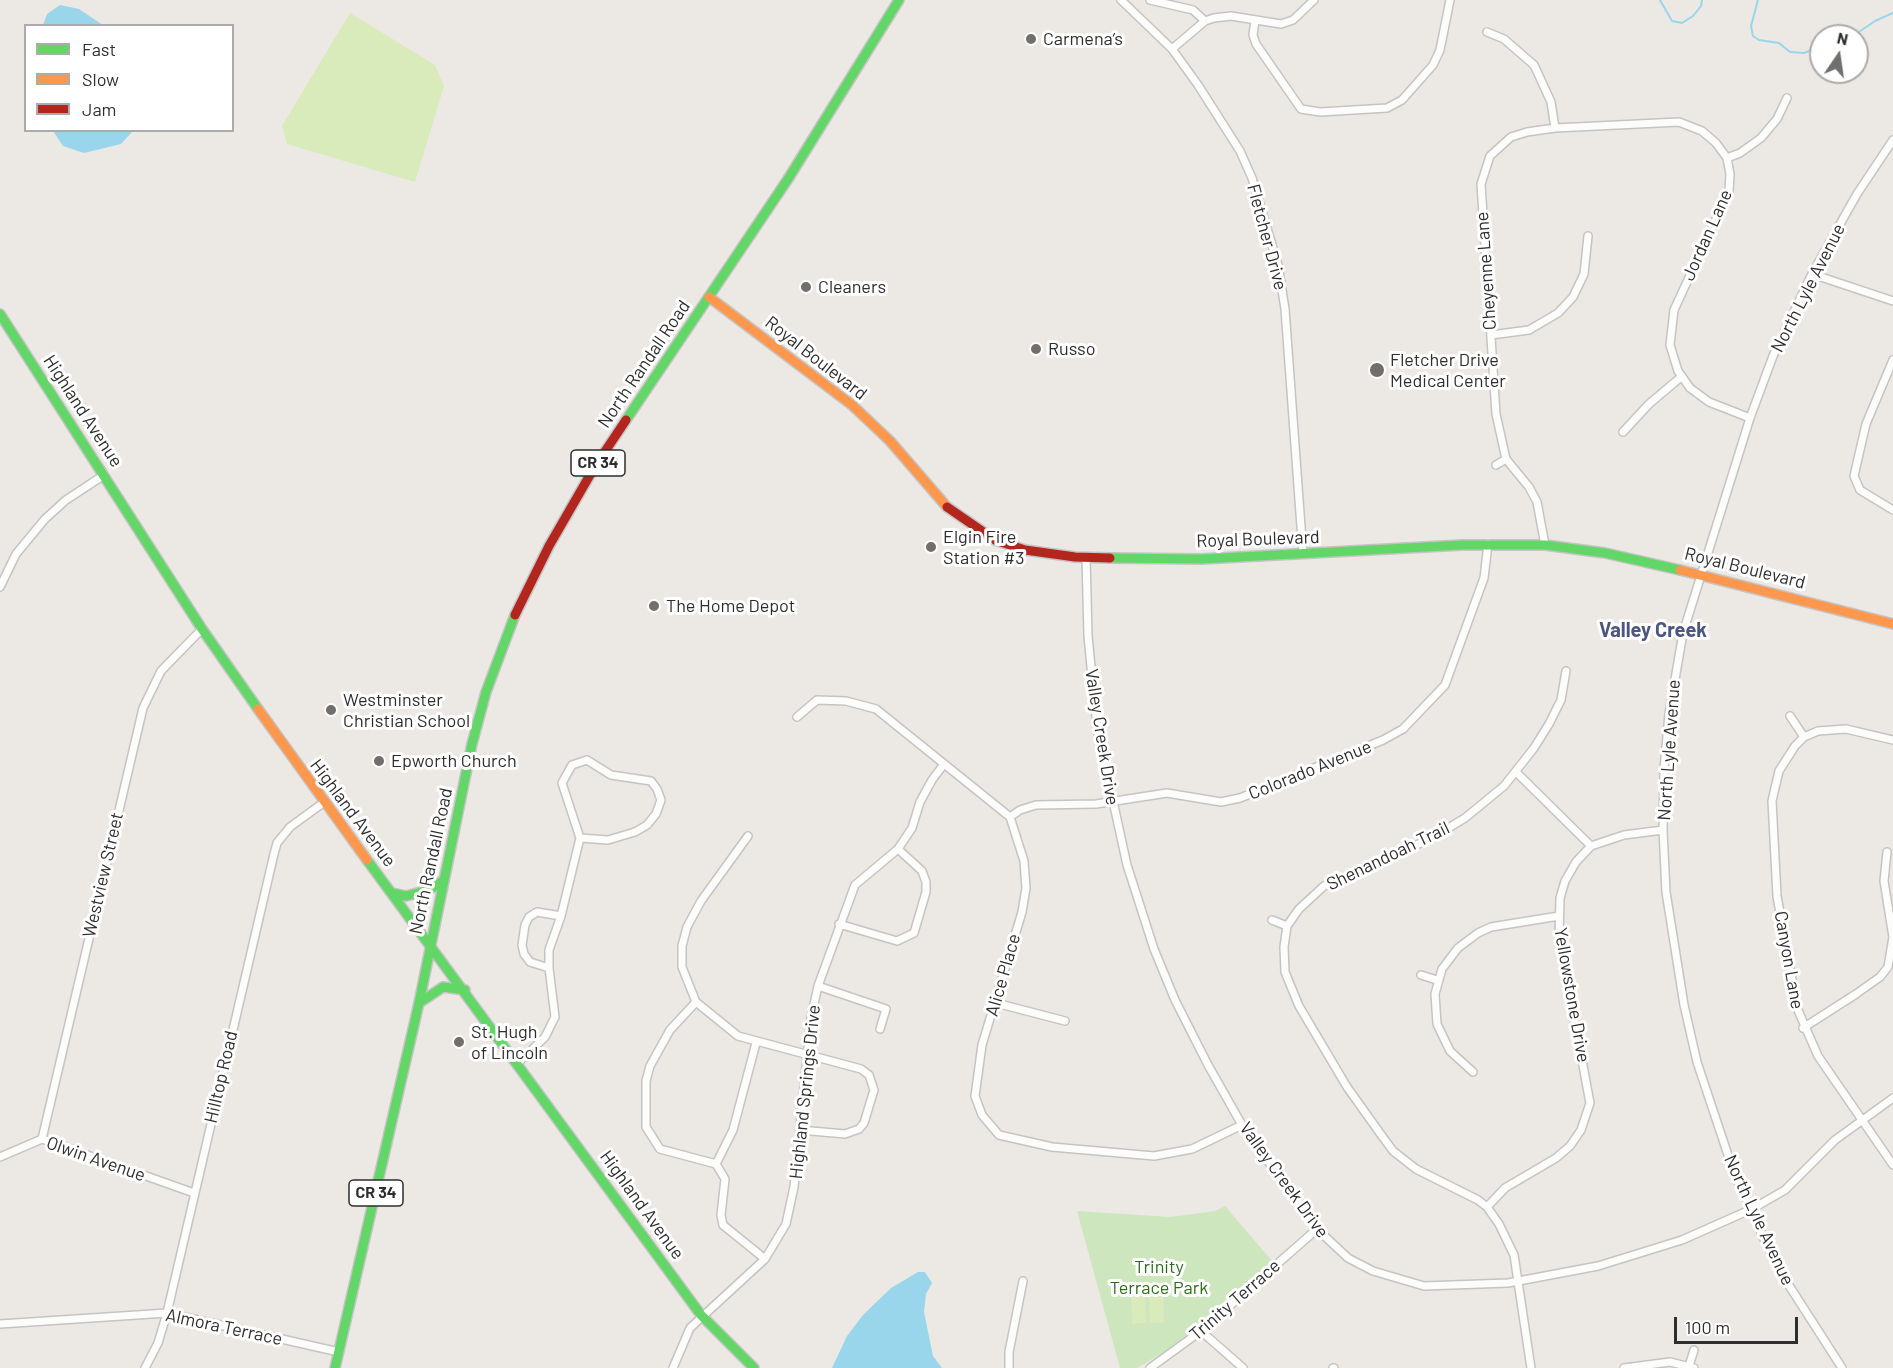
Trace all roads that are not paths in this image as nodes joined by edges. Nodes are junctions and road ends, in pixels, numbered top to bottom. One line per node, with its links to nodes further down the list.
1 (899, 0): 16 (main road, North Randall Road / CR 34)
2 (1121, 0): 9 (street, Fletcher Drive)
3 (1150, 0): 6 (street)
4 (1314, 0): 7 (street)
5 (1450, 0): 7 (street)
6 (1205, 21): 7 (street); 9 (street)
7 (1255, 21)
8 (1487, 32): 11 (street)
9 (1172, 49): 30 (street, Fletcher Drive)
10 (1787, 99): 13 (street)
11 (1555, 128): 13 (street); 19 (street, Cheyenne Lane)
12 (1893, 140): 15 (street, North Lyle Avenue)
13 (1727, 158): 21 (street, Jordan Lane)
14 (1588, 236): 19 (street)
15 (1812, 274): 17 (street); 22 (street, North Lyle Avenue)
16 (709, 297): 31 (main road, Royal Boulevard); 52 (main road, North Randall Road / CR 34)
17 (1893, 301)
18 (0, 314): 26 (main road, Highland Avenue)
19 (1491, 335): 24 (street, Cheyenne Lane)
20 (1893, 360): 27 (street)
21 (1681, 376): 22 (street, Jordan Lane); 23 (street)
22 (1750, 418): 32 (street, North Lyle Avenue)
23 (1623, 432)
24 (1506, 459): 25 (street); 29 (street, Cheyenne Lane)
25 (1496, 465)
26 (104, 475): 33 (street); 35 (main road, Highland Avenue)
27 (1893, 510)
28 (1488, 544): 29 (main road, Royal Boulevard); 30 (main road, Royal Boulevard); 43 (street, Colorado Avenue)
29 (1545, 544): 32 (main road, Royal Boulevard)
30 (1303, 554): 31 (main road, Royal Boulevard)
31 (1086, 557): 43 (street, Valley Creek Drive)
32 (1699, 574): 34 (main road, Royal Boulevard); 46 (street, North Lyle Avenue)
33 (0, 587)
34 (1893, 624)
35 (202, 629): 44 (main road, Highland Avenue); 79 (street, Westview Street)
36 (1566, 671): 42 (street, Shenandoah Trail)
37 (1790, 716): 39 (street)
38 (797, 717): 41 (street)
39 (1804, 737): 40 (street); 69 (street, Canyon Lane)
40 (1893, 740)
41 (944, 764): 45 (street); 50 (street, Highland Springs Drive)
42 (1516, 772): 49 (street); 58 (street, Shenandoah Trail)
43 (1112, 801): 45 (street, Colorado Avenue); 77 (street, Valley Creek Drive)
44 (323, 803): 53 (main road, Highland Avenue); 83 (street, Hilltop Road)
45 (1010, 817): 67 (street, Alice Place)
46 (1663, 830): 49 (street); 85 (street, North Lyle Avenue)
47 (748, 836): 65 (street)
48 (580, 838): 48 (street); 54 (street)
49 (1591, 846): 55 (street, Yellowstone Drive)
50 (898, 849): 57 (street, Highland Springs Drive); 57 (street)
51 (1887, 852): 69 (street)
52 (444, 880): 53 (main road); 59 (main road, North Randall Road / CR 34)
53 (392, 893): 59 (main road, Highland Avenue)
54 (561, 916): 60 (street); 60 (street)
55 (1558, 916): 62 (street); 84 (street, Yellowstone Drive)
56 (1272, 920): 58 (street)
57 (839, 924): 63 (street, Highland Springs Drive)
58 (1287, 926): 84 (street)
59 (430, 943): 64 (main road, Highland Avenue); 66 (main road, North Randall Road / CR 34)
60 (549, 968): 73 (street)
61 (1421, 975): 62 (street)
62 (1437, 980): 74 (street)
63 (818, 987): 70 (street); 72 (street, Highland Springs Drive)
64 (465, 990): 66 (main road); 73 (main road, Highland Avenue)
65 (696, 1002): 71 (street); 81 (street)
66 (419, 1003): 95 (main road, North Randall Road / CR 34)
67 (996, 1003): 68 (street); 77 (street, Alice Place)
68 (1065, 1021)
69 (1803, 1028): 76 (street, Canyon Lane)
70 (880, 1029)
71 (756, 1043): 72 (street); 81 (street)
72 (807, 1055): 78 (street, Highland Springs Drive); 78 (street)
73 (518, 1063): 91 (main road, Highland Avenue)
74 (1473, 1072)
75 (1893, 1098): 76 (street, Valley Creek Drive)
76 (1863, 1120): 82 (street, Canyon Lane); 85 (street, Valley Creek Drive)
77 (1242, 1125): 86 (street, Valley Creek Drive)
78 (800, 1130): 87 (street, Highland Springs Drive)
79 (42, 1139): 80 (street, Olwin Avenue); 83 (street, Olwin Avenue)
80 (0, 1157)
81 (716, 1164): 87 (street)
82 (1893, 1165)
83 (194, 1193): 90 (street, Hilltop Road)
84 (1487, 1207): 89 (street)
85 (1752, 1209): 89 (street, Valley Creek Drive); 106 (street, North Lyle Avenue)
86 (1317, 1229): 89 (street, Valley Creek Drive); 93 (street, Trinity Terrace)
87 (765, 1259): 91 (street, Highland Springs Drive)
88 (1023, 1281): 101 (street)
89 (1518, 1281): 104 (street)
90 (167, 1313): 92 (street, Almora Terrace); 95 (street, Almora Terrace); 97 (street, Hilltop Road)
91 (701, 1315): 99 (street, Highland Springs Drive); 100 (main road, Highland Avenue)
92 (0, 1324)
93 (1201, 1331): 102 (street, Trinity Terrace); 103 (street)
94 (1694, 1350): 96 (street)
95 (339, 1352): 98 (main road, North Randall Road / CR 34)
96 (1692, 1367): 105 (street)
97 (146, 1368)
98 (335, 1368)
99 (673, 1368)
100 (754, 1368)
101 (1009, 1368)
102 (1150, 1368)
103 (1243, 1368)
104 (1531, 1368)
105 (1624, 1368)
106 (1842, 1368)

